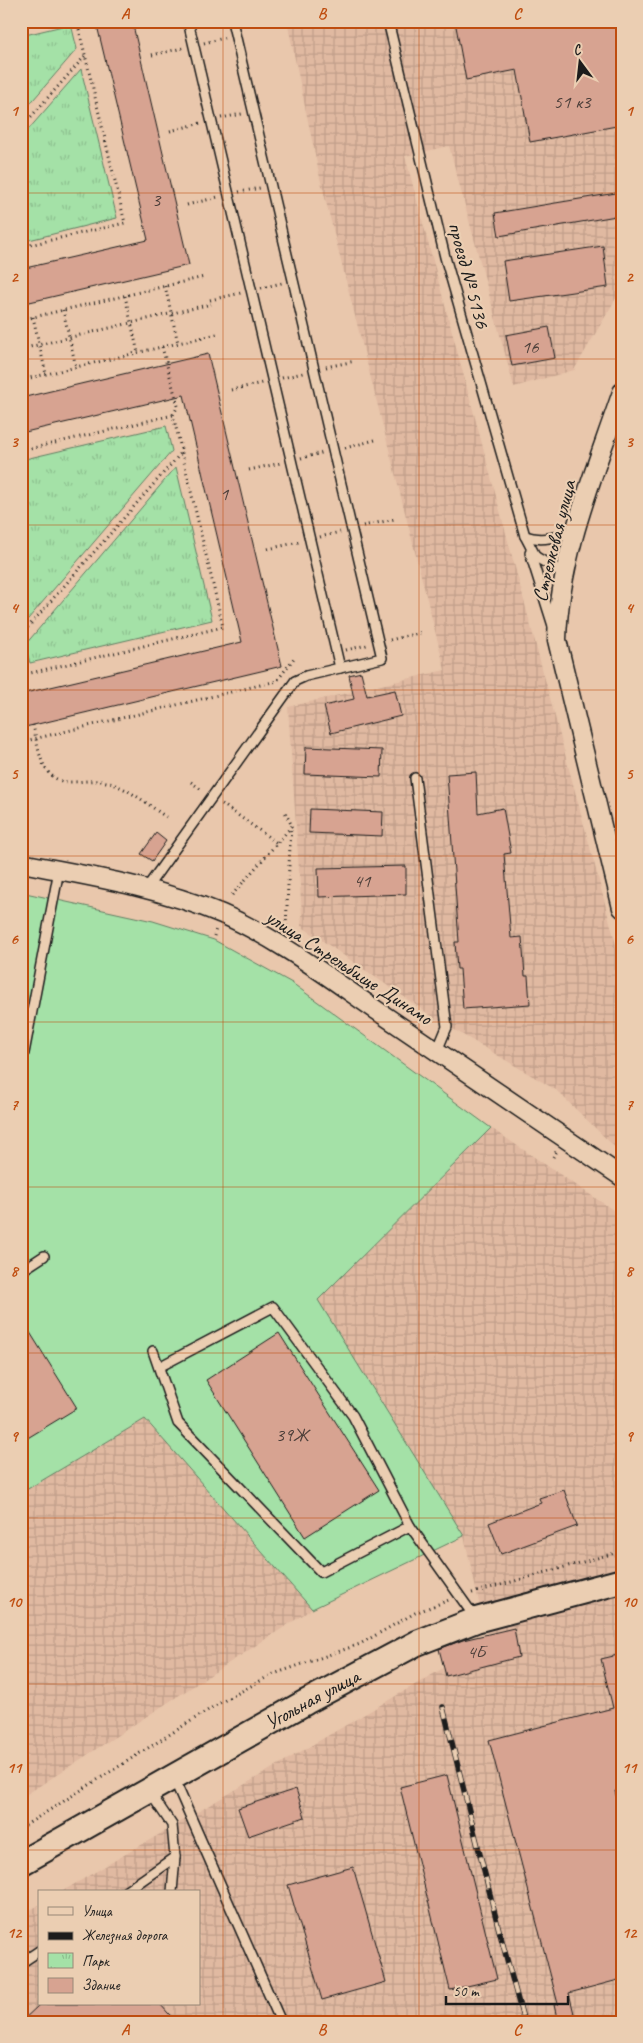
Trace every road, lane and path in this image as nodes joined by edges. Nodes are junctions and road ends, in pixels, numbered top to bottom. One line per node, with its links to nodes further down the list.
1 (42, 21): 6 (path)
2 (77, 21): 7 (path)
3 (188, 21): 31 (lane)
4 (232, 21): 28 (lane)
5 (388, 21): 44 (lane, проезд № 5136)
6 (21, 26)
7 (85, 56): 8 (path); 9 (path)
8 (21, 128)
9 (21, 247)
10 (204, 277): 11 (path)
11 (165, 286): 12 (path); 15 (path)
12 (125, 296): 14 (path); 18 (path)
13 (210, 304): 15 (path)
14 (63, 310): 16 (path); 20 (path)
15 (171, 314): 18 (path); 21 (path)
16 (33, 317): 17 (path); 22 (path)
17 (21, 320)
18 (132, 323): 20 (path); 25 (path)
19 (218, 334): 21 (path)
20 (69, 338): 22 (path); 27 (path)
21 (178, 343): 23 (path)
22 (39, 345): 24 (path); 29 (path)
23 (162, 347): 25 (path); 34 (path)
24 (21, 349)
25 (138, 352): 27 (path)
26 (355, 361): 28 (path)
27 (76, 367): 29 (path)
28 (314, 370): 31 (path); 36 (lane)
29 (46, 374): 30 (path)
30 (21, 380)
31 (272, 380): 32 (path); 39 (lane)
32 (231, 390)
33 (622, 392): 42 (street, Стрелковая улица)
34 (173, 415): 37 (path); 38 (path)
35 (375, 440): 36 (path)
36 (333, 450): 39 (path); 43 (lane)
37 (21, 451)
38 (182, 452): 48 (path); 52 (path)
39 (291, 460): 40 (path); 45 (lane)
40 (250, 470)
41 (395, 519): 43 (path)
42 (577, 528): 44 (lane); 47 (street, Стрелковая улица)
43 (352, 529): 45 (path); 51 (lane)
44 (525, 536): 47 (lane, проезд № 5136); 49 (lane, проезд № 5136)
45 (309, 539): 46 (path); 51 (lane)
46 (268, 549)
47 (564, 574): 49 (street, Стрелковая улица)
48 (21, 635)
49 (557, 640): 68 (street, Стрелковая улица)
50 (294, 658): 55 (path)
51 (340, 668): 59 (lane)
52 (21, 674): 53 (path)
53 (26, 693)
54 (33, 725): 55 (path)
55 (36, 738): 56 (path); 61 (path)
56 (21, 742)
57 (415, 778): 70 (lane)
58 (191, 782): 59 (path)
59 (211, 797): 63 (path); 66 (lane)
60 (284, 810): 62 (path)
61 (166, 817)
62 (292, 826): 63 (path); 69 (path)
63 (277, 843): 67 (path)
64 (21, 863): 65 (street, улица Стрельбище Динамо)
65 (59, 870): 66 (street, улица Стрельбище Динамо); 71 (lane)
66 (146, 889): 70 (street, улица Стрельбище Динамо)
67 (232, 895)
68 (621, 903)
69 (286, 926)
70 (437, 1051): 72 (street, улица Стрельбище Динамо)
71 (21, 1053)
72 (622, 1177)
73 (44, 1256): 74 (lane)
74 (21, 1271)
75 (153, 1351): 76 (lane)
76 (159, 1368): 77 (lane); 77 (lane)
77 (410, 1526): 80 (lane)
78 (622, 1551): 80 (path)
79 (622, 1581): 81 (street, Угольная улица)
80 (460, 1596): 81 (lane); 84 (path)
81 (476, 1620): 82 (street, Угольная улица)
82 (173, 1776): 83 (street, Угольная улица); 91 (lane)
83 (148, 1790): 85 (lane); 86 (street, Угольная улица)
84 (21, 1828)
85 (175, 1857): 87 (lane); 88 (lane)
86 (21, 1863)
87 (128, 1890)
88 (172, 1890)
89 (38, 1952): 90 (lane)
90 (21, 1963)
91 (281, 2022)

